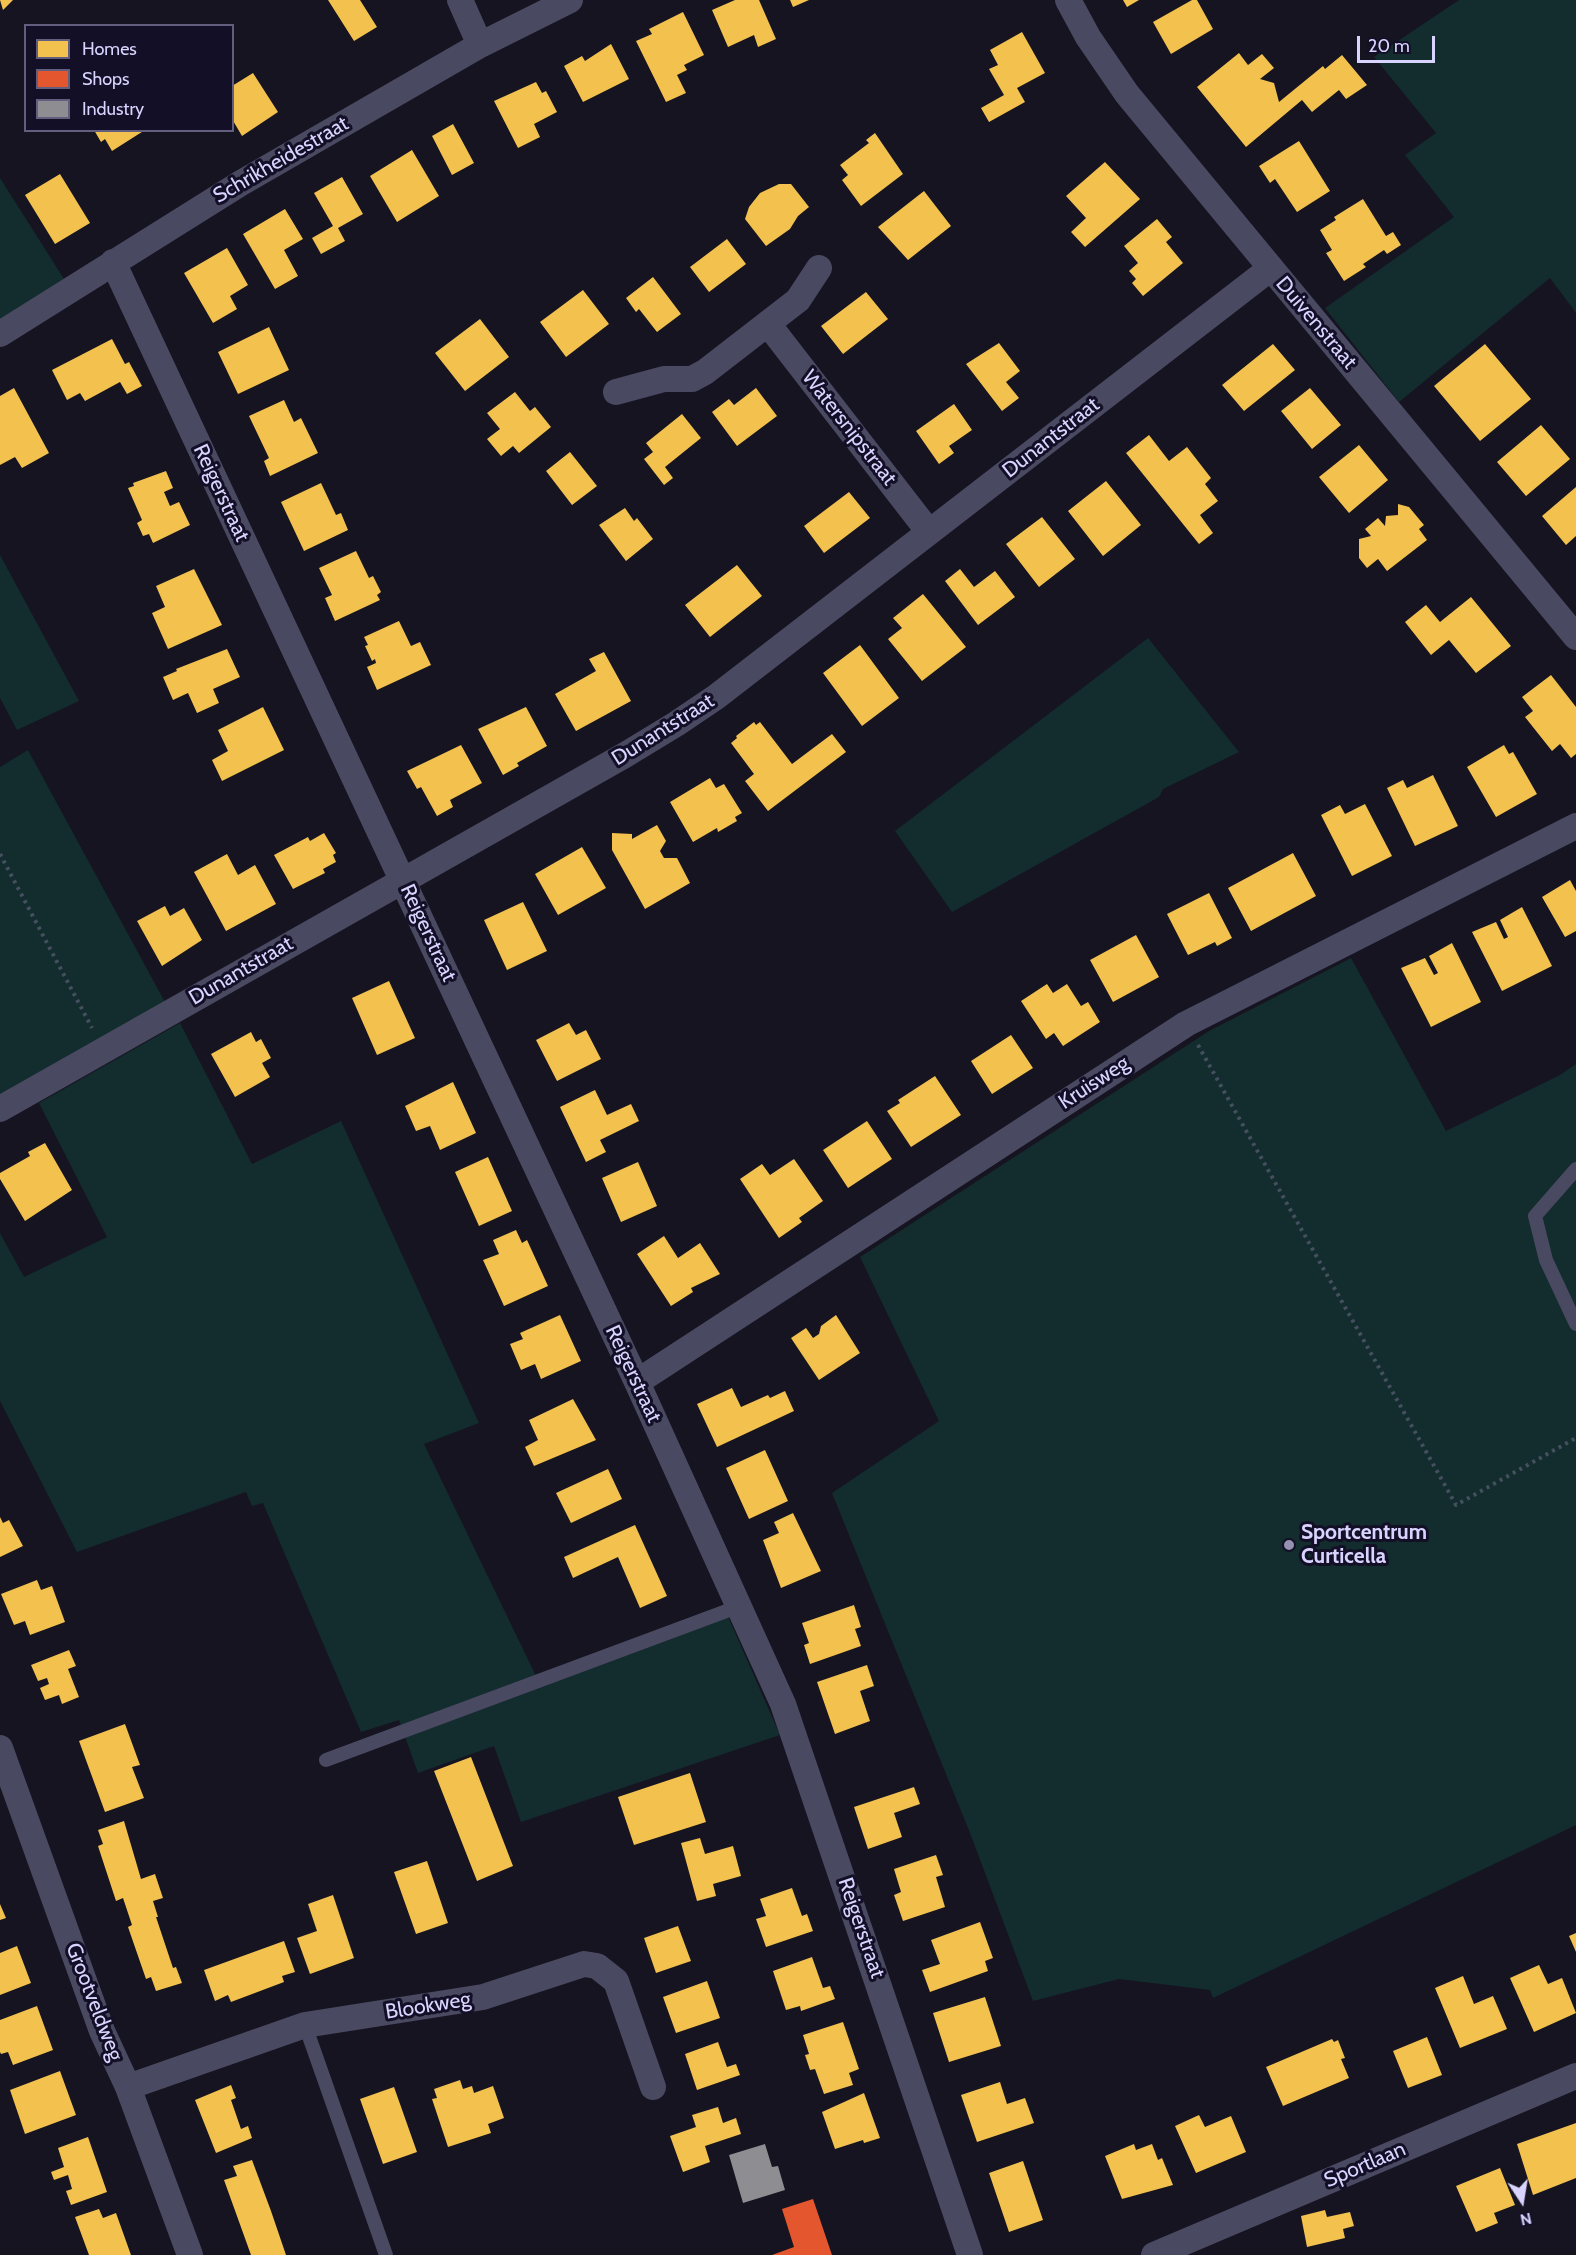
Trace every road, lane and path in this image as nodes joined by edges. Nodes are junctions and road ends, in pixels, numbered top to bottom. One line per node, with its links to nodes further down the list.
1 (460, 0): 4 (street)
2 (570, 0): 4 (street, Schrikheidestraat)
3 (1068, 0): 7 (street, Duivenstraat)
4 (480, 45): 5 (street, Schrikheidestraat)
5 (113, 262): 9 (street, Schrikheidestraat); 15 (street, Reigerstraat)
6 (819, 268): 8 (street)
7 (1271, 268): 11 (street, Dunantstraat); 12 (street, Duivenstraat)
8 (768, 324): 10 (street); 11 (street, Watersnipstraat)
9 (0, 334)
10 (616, 392)
11 (929, 532): 15 (street, Dunantstraat)
12 (1576, 637)
13 (1576, 826): 16 (street, Kruisweg)
14 (0, 854): 17 (path)
15 (403, 879): 17 (street, Dunantstraat); 21 (street, Reigerstraat)
16 (1186, 1024): 21 (street, Kruisweg); 22 (path)
17 (104, 1050): 18 (street, Dunantstraat)
18 (0, 1109)
19 (1576, 1169): 20 (lane)
20 (1576, 1324)
21 (637, 1382): 23 (street, Reigerstraat)
22 (1576, 1438)
23 (740, 1606): 25 (lane); 32 (street, Reigerstraat)
24 (0, 1748): 28 (street, Grootveldweg)
25 (326, 1760)
26 (305, 2025): 28 (street, Blookweg); 29 (street, Blookweg); 31 (lane)
27 (1576, 2076): 33 (street, Sportlaan)
28 (128, 2087): 30 (street, Grootveldweg)
29 (653, 2087)
30 (190, 2255)
31 (386, 2255)
32 (970, 2255)
33 (1154, 2255)

